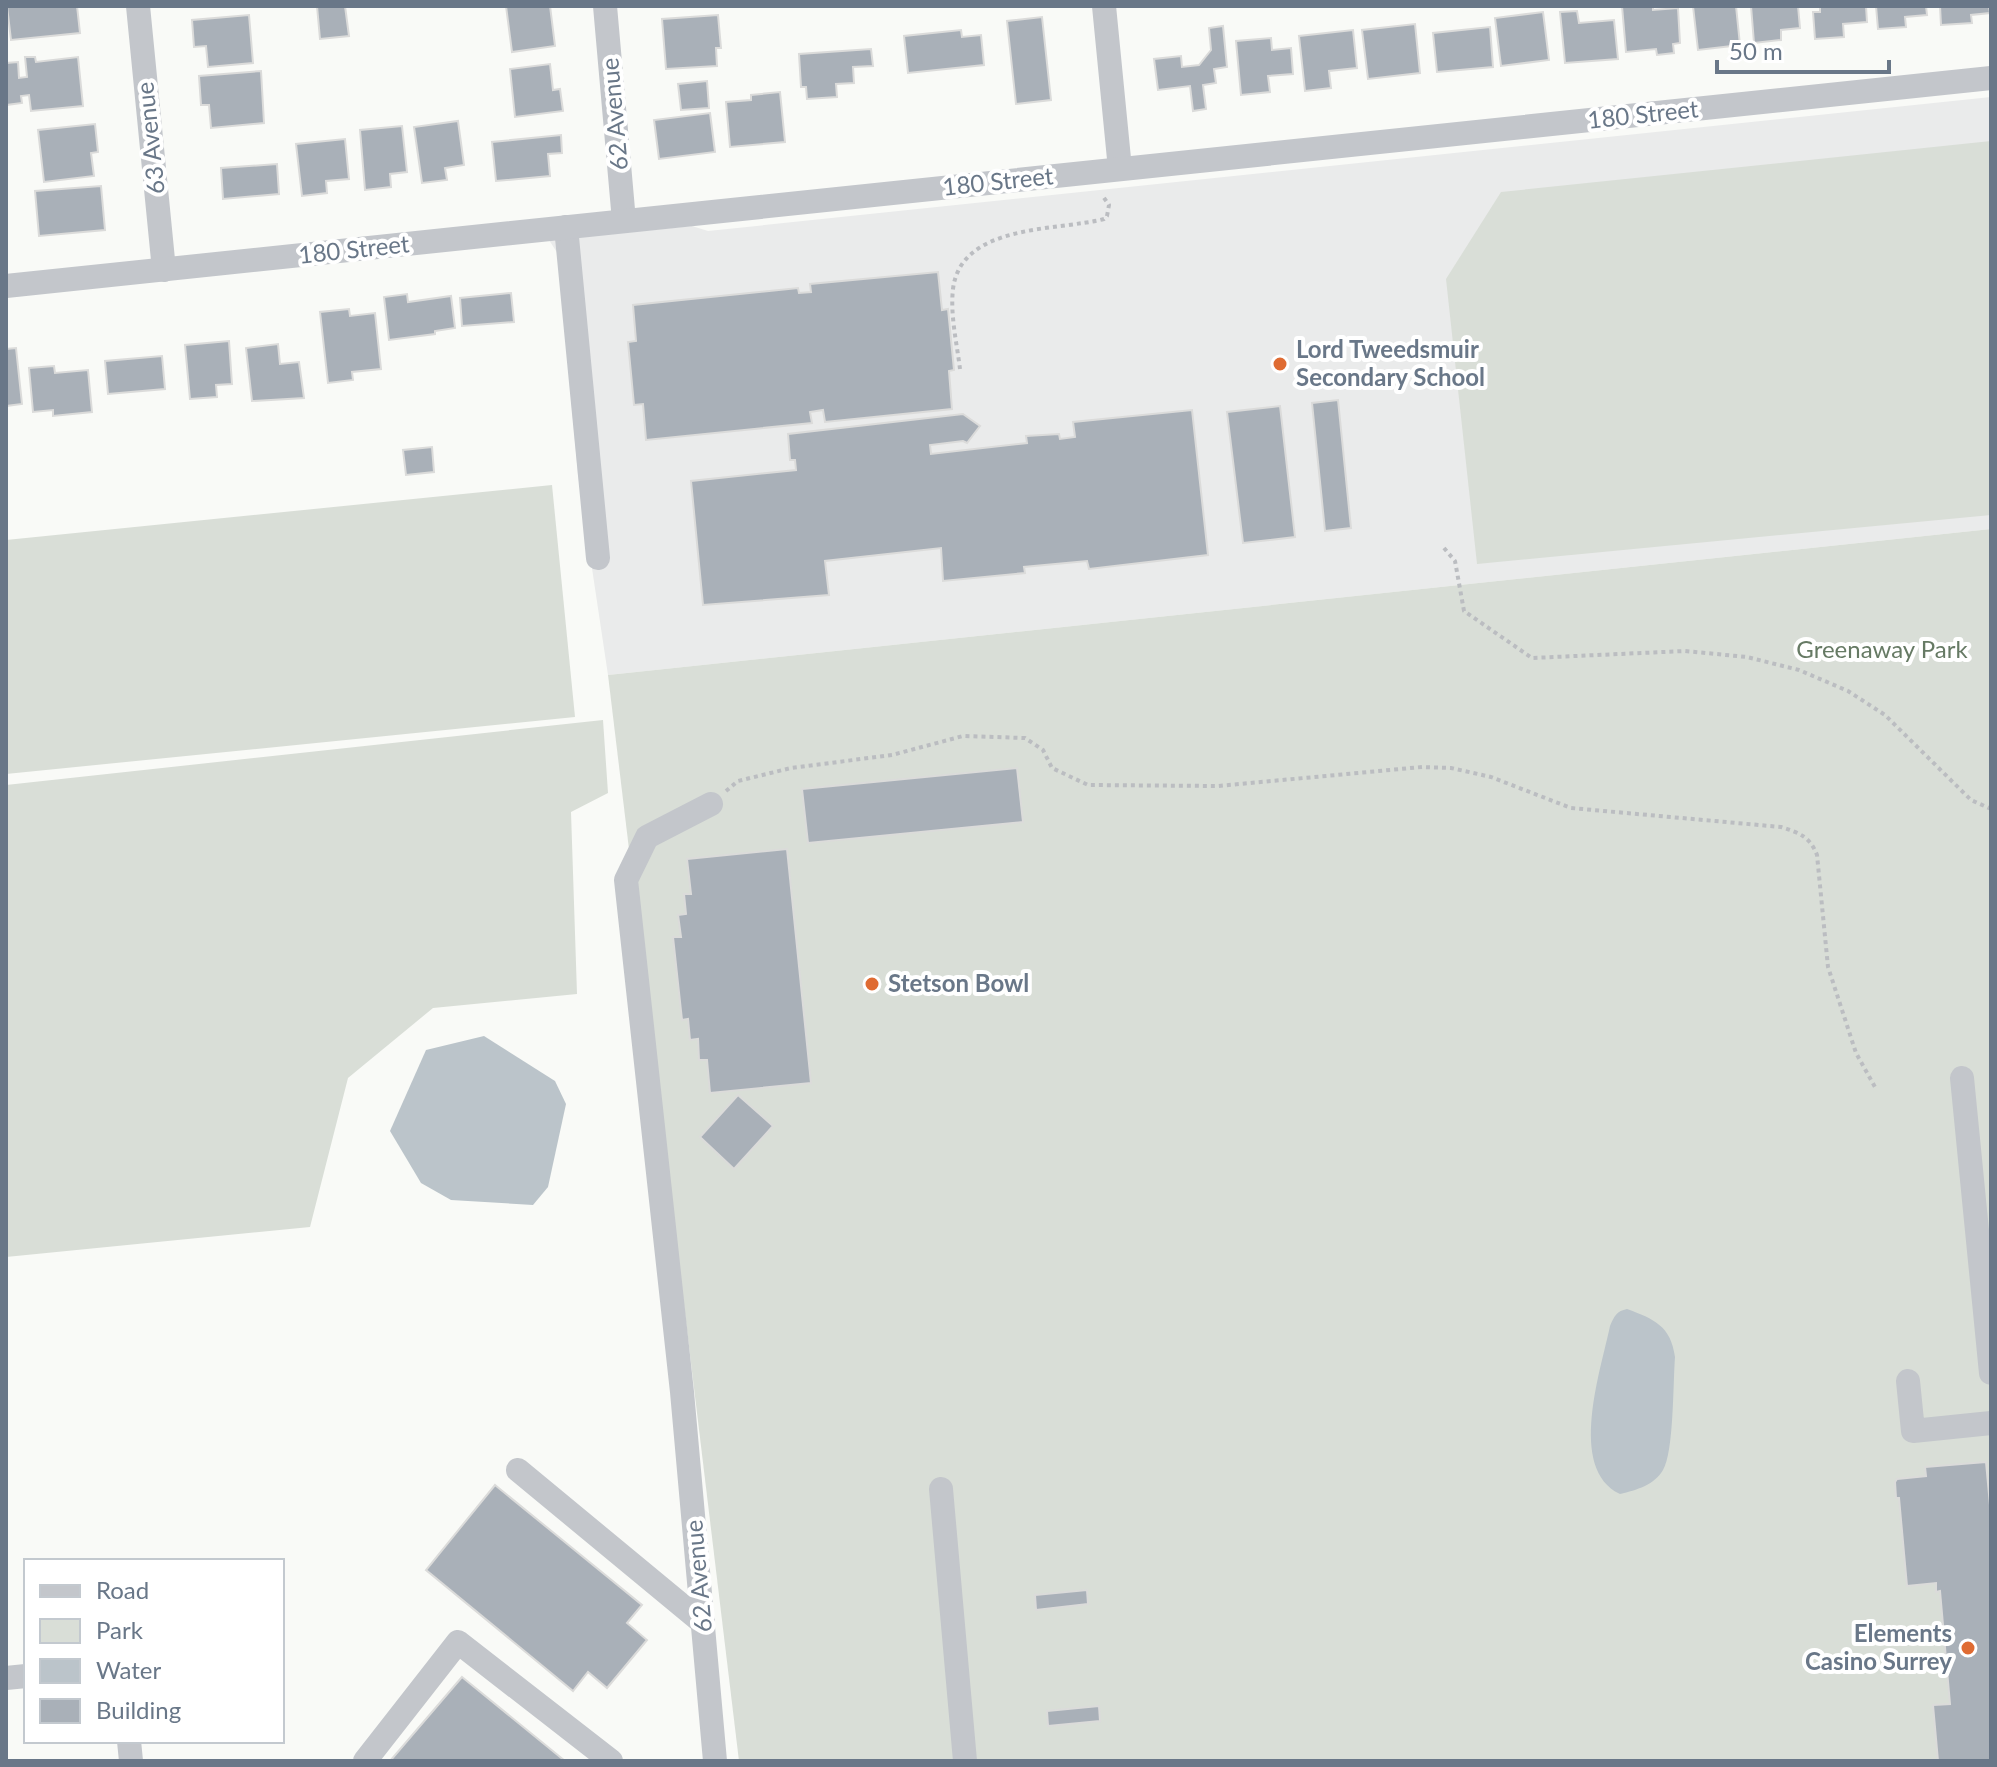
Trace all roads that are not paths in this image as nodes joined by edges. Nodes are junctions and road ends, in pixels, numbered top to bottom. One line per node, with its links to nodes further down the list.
1 (138, 6): 8 (street, 63 Avenue)
2 (605, 6): 6 (street, 62 Avenue)
3 (1104, 6): 5 (street)
4 (1991, 78): 5 (street, 180 Street)
5 (1120, 169): 6 (street, 180 Street)
6 (624, 221): 7 (street, 180 Street)
7 (566, 227): 8 (street, 180 Street); 10 (street)
8 (164, 270): 9 (street, 180 Street)
9 (6, 286)
10 (598, 558)
11 (711, 804): 18 (street, 62 Avenue)
12 (1962, 1078): 13 (street)
13 (1991, 1373)
14 (1908, 1381): 15 (street)
15 (1991, 1423)
16 (518, 1470): 18 (street)
17 (941, 1489): 22 (street)
18 (703, 1623): 21 (street, 62 Avenue)
19 (365, 1761): 20 (street)
20 (611, 1761)
21 (715, 1761)
22 (965, 1761)

